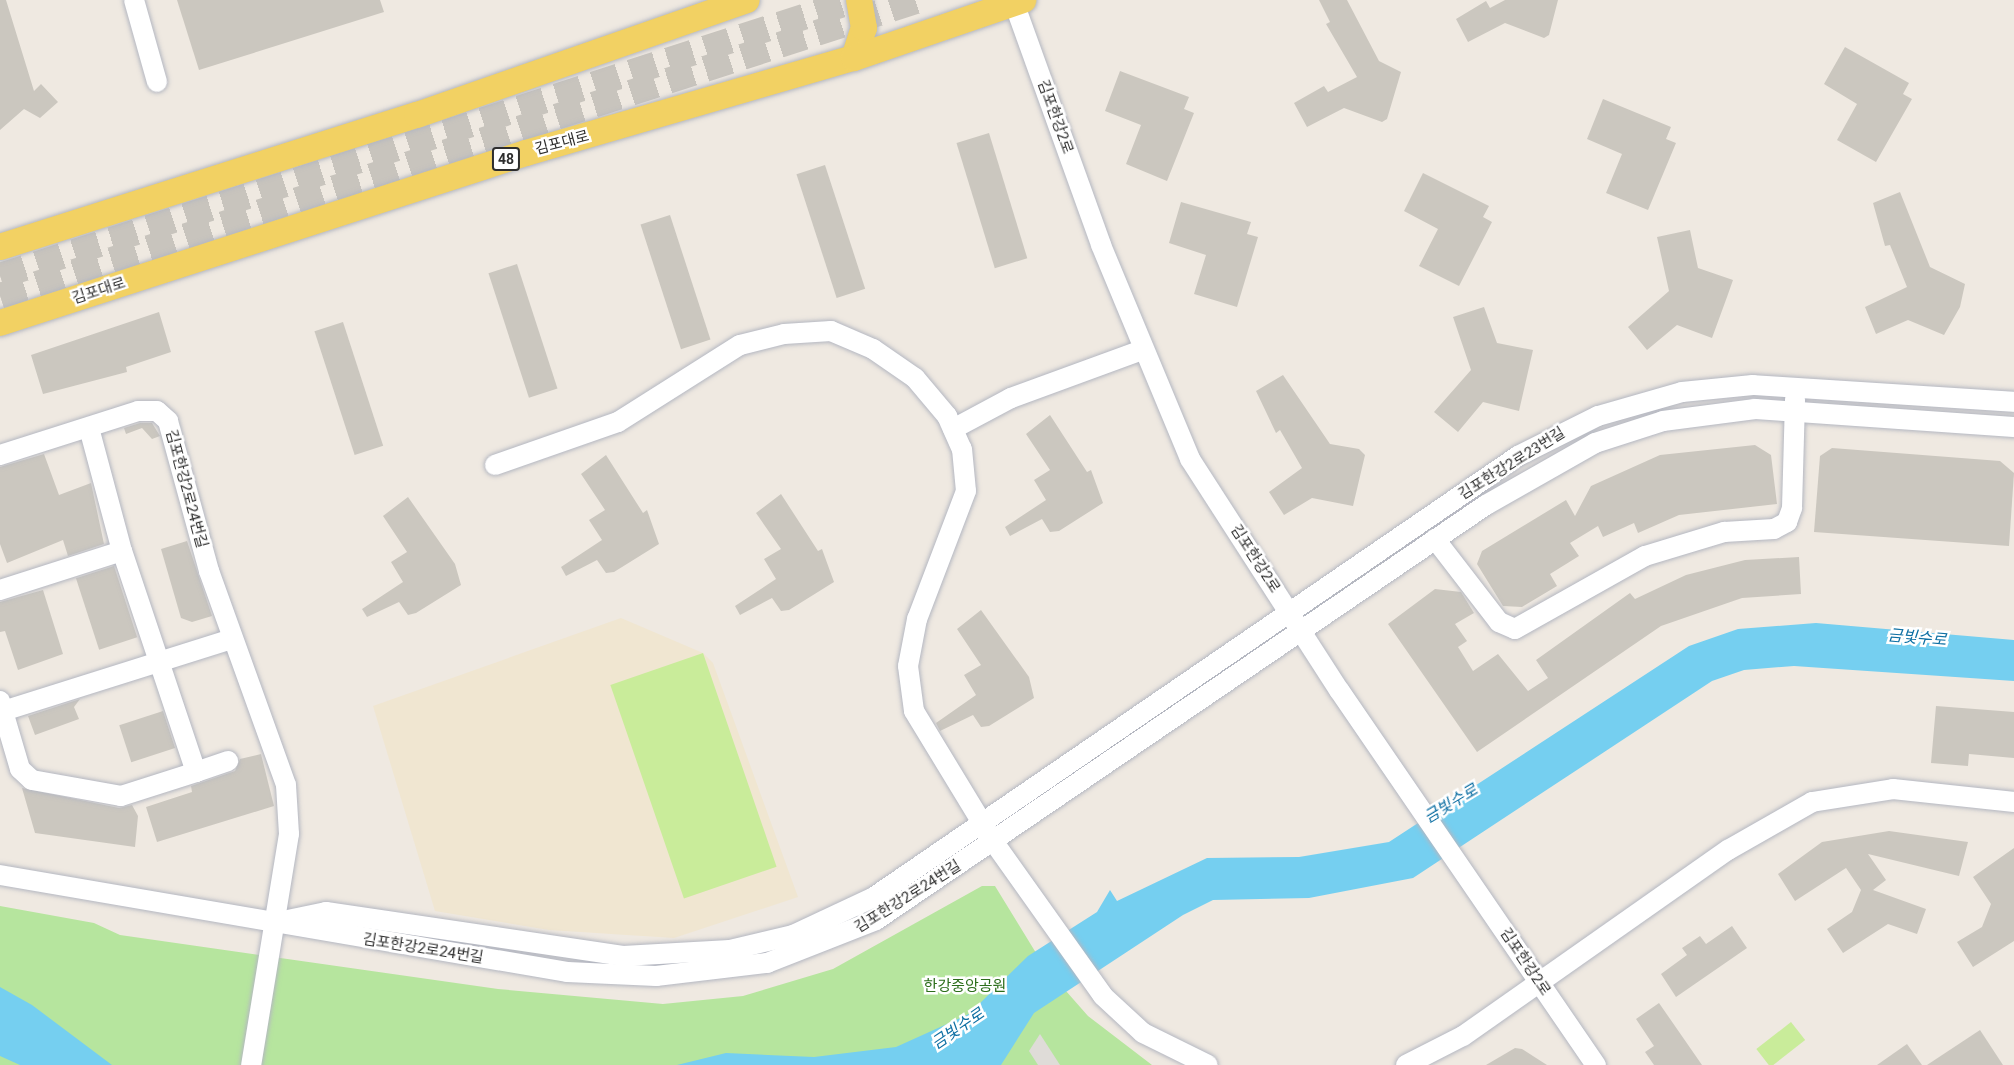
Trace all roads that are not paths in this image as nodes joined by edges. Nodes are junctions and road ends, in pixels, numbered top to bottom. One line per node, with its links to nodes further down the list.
1 (134, 0): 6 (street)
2 (747, 0): 7 (main road)
3 (859, 0): 5 (main road)
4 (1017, 1): 5 (main road, 김포대로 / 48); 9 (street, 김포한강2로)
5 (854, 58): 8 (main road, 김포대로 / 48)
6 (157, 81)
7 (0, 247)
8 (0, 323)
9 (1142, 350): 15 (street); 21 (street, 김포한강2로)
10 (1795, 387): 11 (street, 김포한강2로23번길); 12 (street); 21 (street, 김포한강2로23번길)
11 (2014, 402)
12 (1794, 410): 13 (street, 김포한강2로23번길); 18 (street, 김포한강2로23번길); 18 (street)
13 (2014, 427)
14 (89, 429): 16 (street, 김포한강2로24번길); 19 (street); 22 (street, 김포한강2로24번길)
15 (954, 429): 17 (street); 28 (street)
16 (0, 455)
17 (495, 465)
18 (1435, 539): 21 (street, 김포한강2로23번길)
19 (122, 551): 20 (street); 23 (street)
20 (0, 590)
21 (1295, 622): 28 (street, 김포한강2로24번길); 31 (street, 김포한강2로)
22 (232, 639): 23 (street); 30 (street, 김포한강2로24번길)
23 (158, 662): 24 (street); 26 (street)
24 (1, 708): 26 (street)
25 (228, 762): 26 (street)
26 (196, 772)
27 (2014, 802): 31 (street)
28 (988, 834): 30 (street, 김포한강2로24번길); 33 (street)
29 (0, 875): 30 (street, 김포한강2로24번길)
30 (275, 922): 32 (street)
31 (1540, 984): 34 (street); 35 (street, 김포한강2로)
32 (251, 1065)
33 (1208, 1065)
34 (1406, 1065)
35 (1596, 1065)

